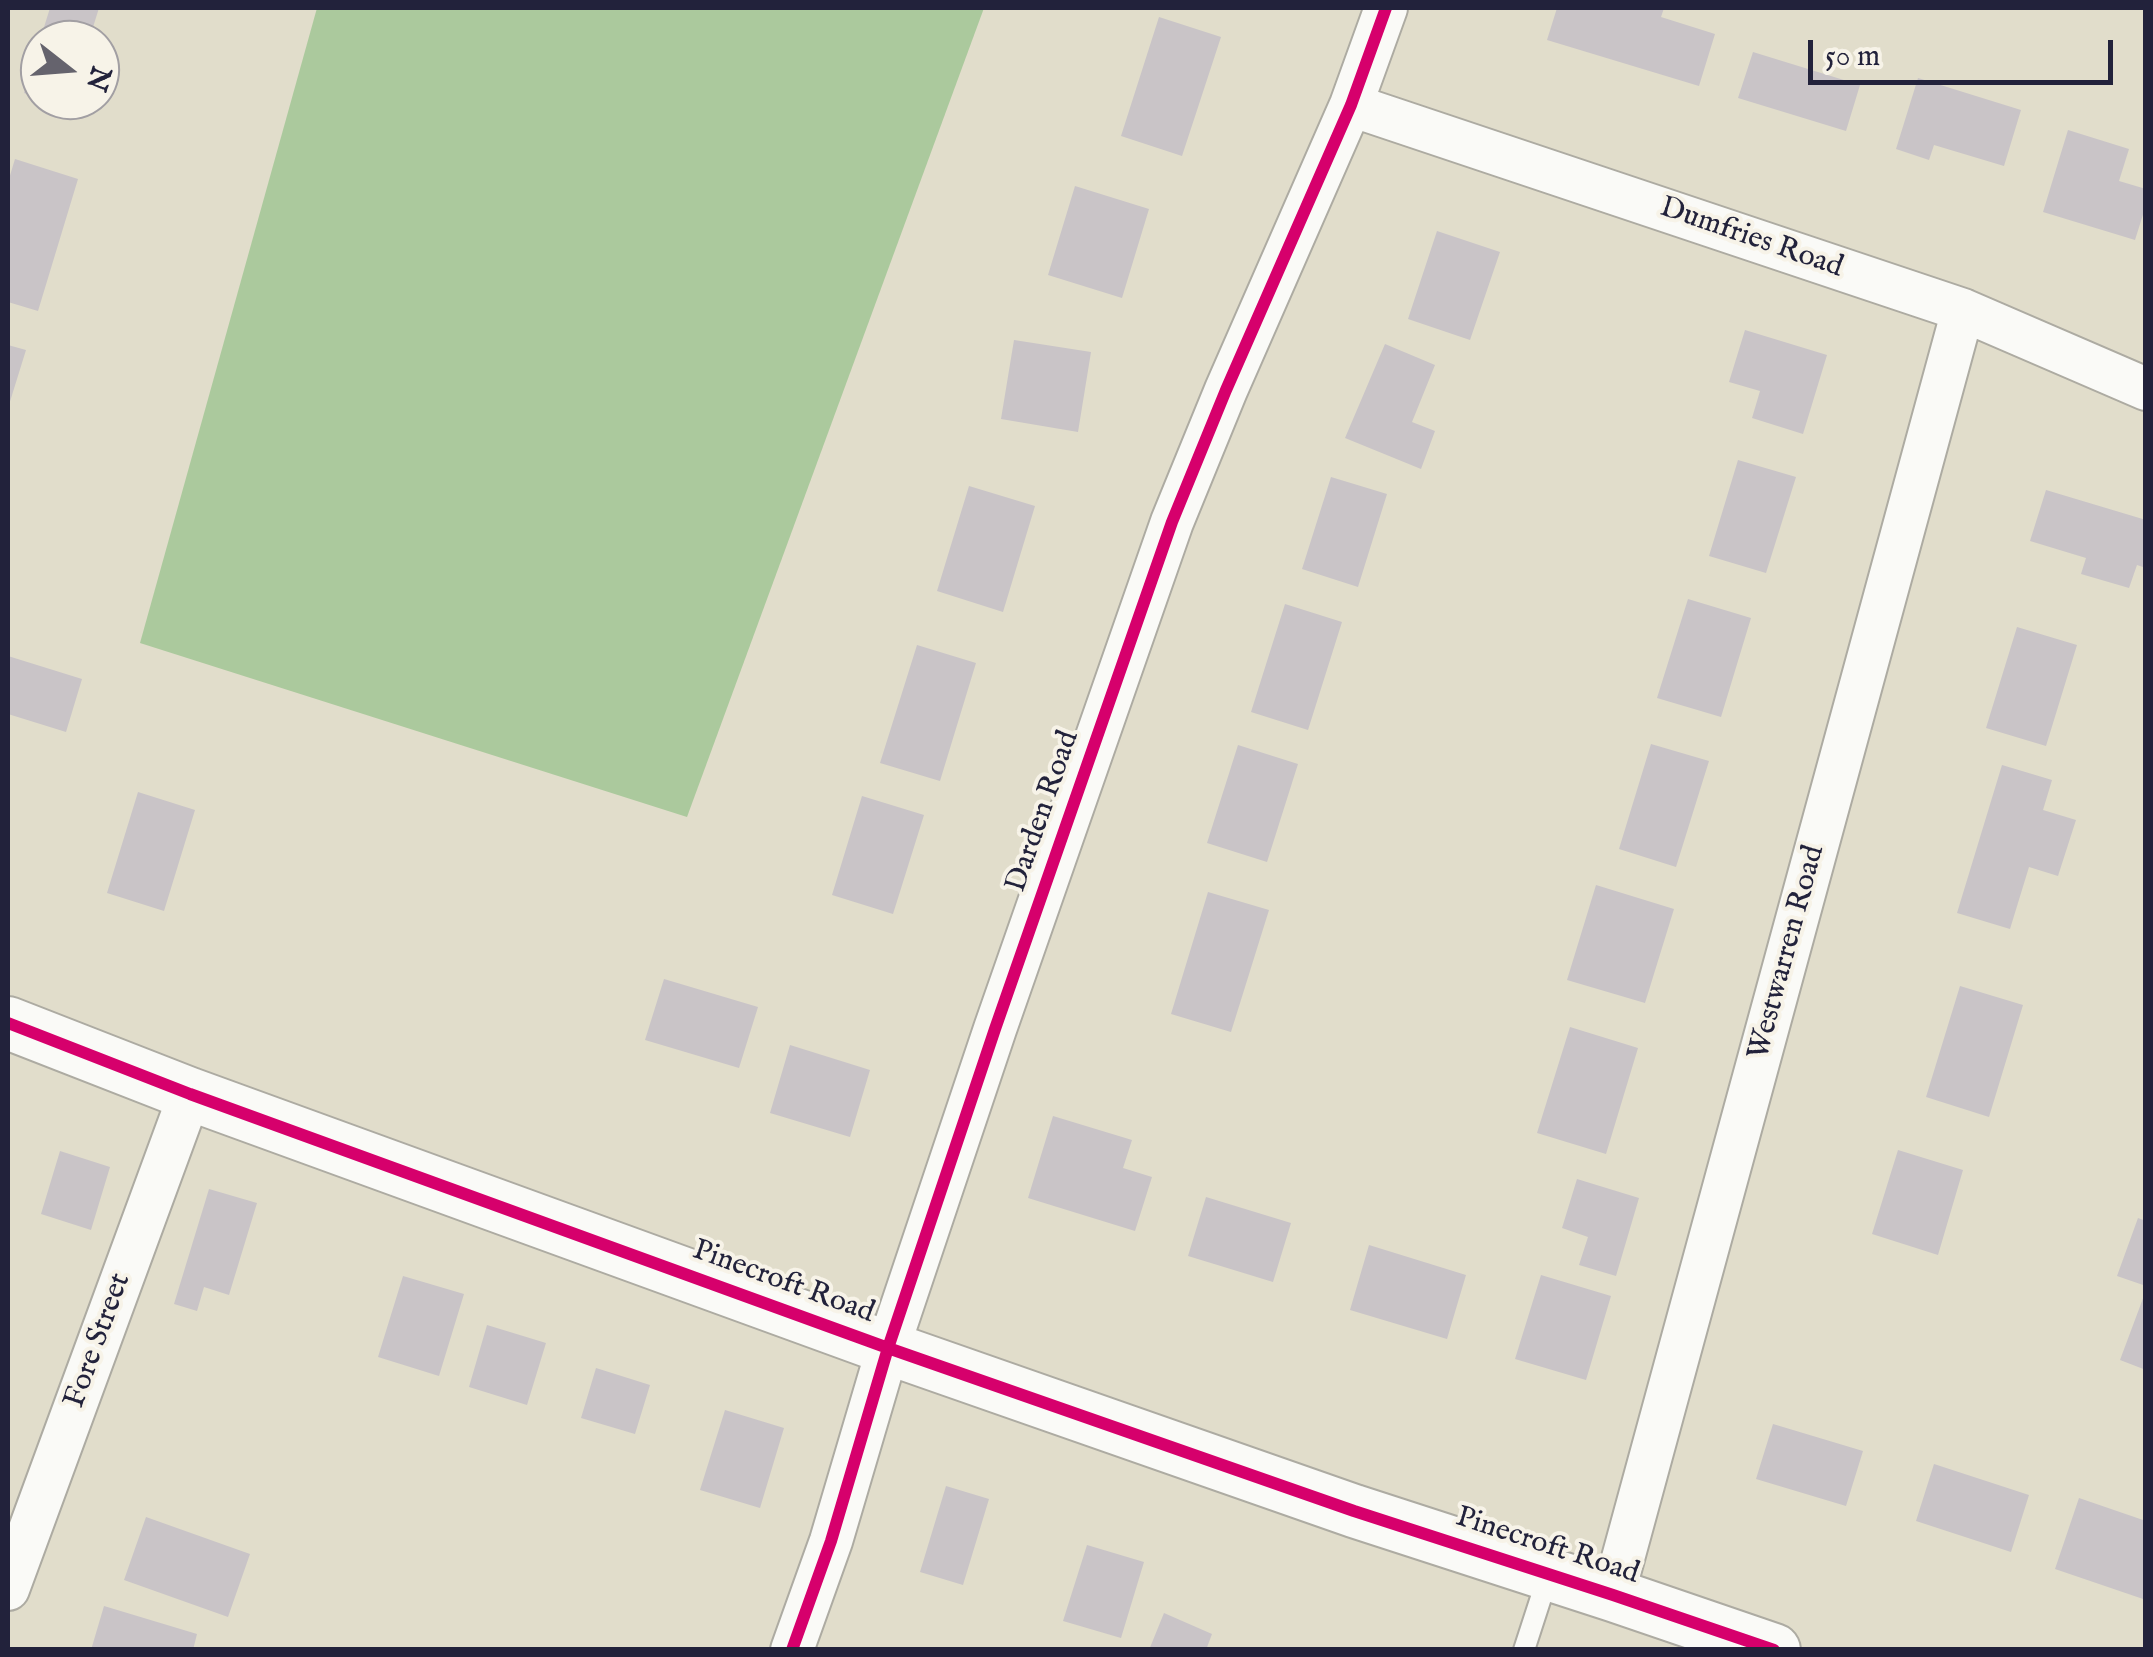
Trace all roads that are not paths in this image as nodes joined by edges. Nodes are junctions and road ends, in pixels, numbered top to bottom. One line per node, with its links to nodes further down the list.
1 (1386, 8): 2 (street, Darden Road)
2 (1351, 105): 3 (street, Dumfries Road); 7 (street, Darden Road)
3 (1963, 310): 4 (street, Dumfries Road); 10 (street, Westwarren Road)
4 (2146, 389)
5 (8, 1023): 6 (street, Pinecroft Road)
6 (190, 1094): 7 (street, Pinecroft Road); 9 (street, Fore Street)
7 (888, 1348): 8 (street, Pinecroft Road); 11 (street, Darden Road)
8 (1548, 1574): 10 (street, Pinecroft Road); 12 (lane)
9 (8, 1589)
10 (1614, 1595): 13 (street, Pinecroft Road)
11 (792, 1650)
12 (1524, 1650)
13 (1774, 1650)

